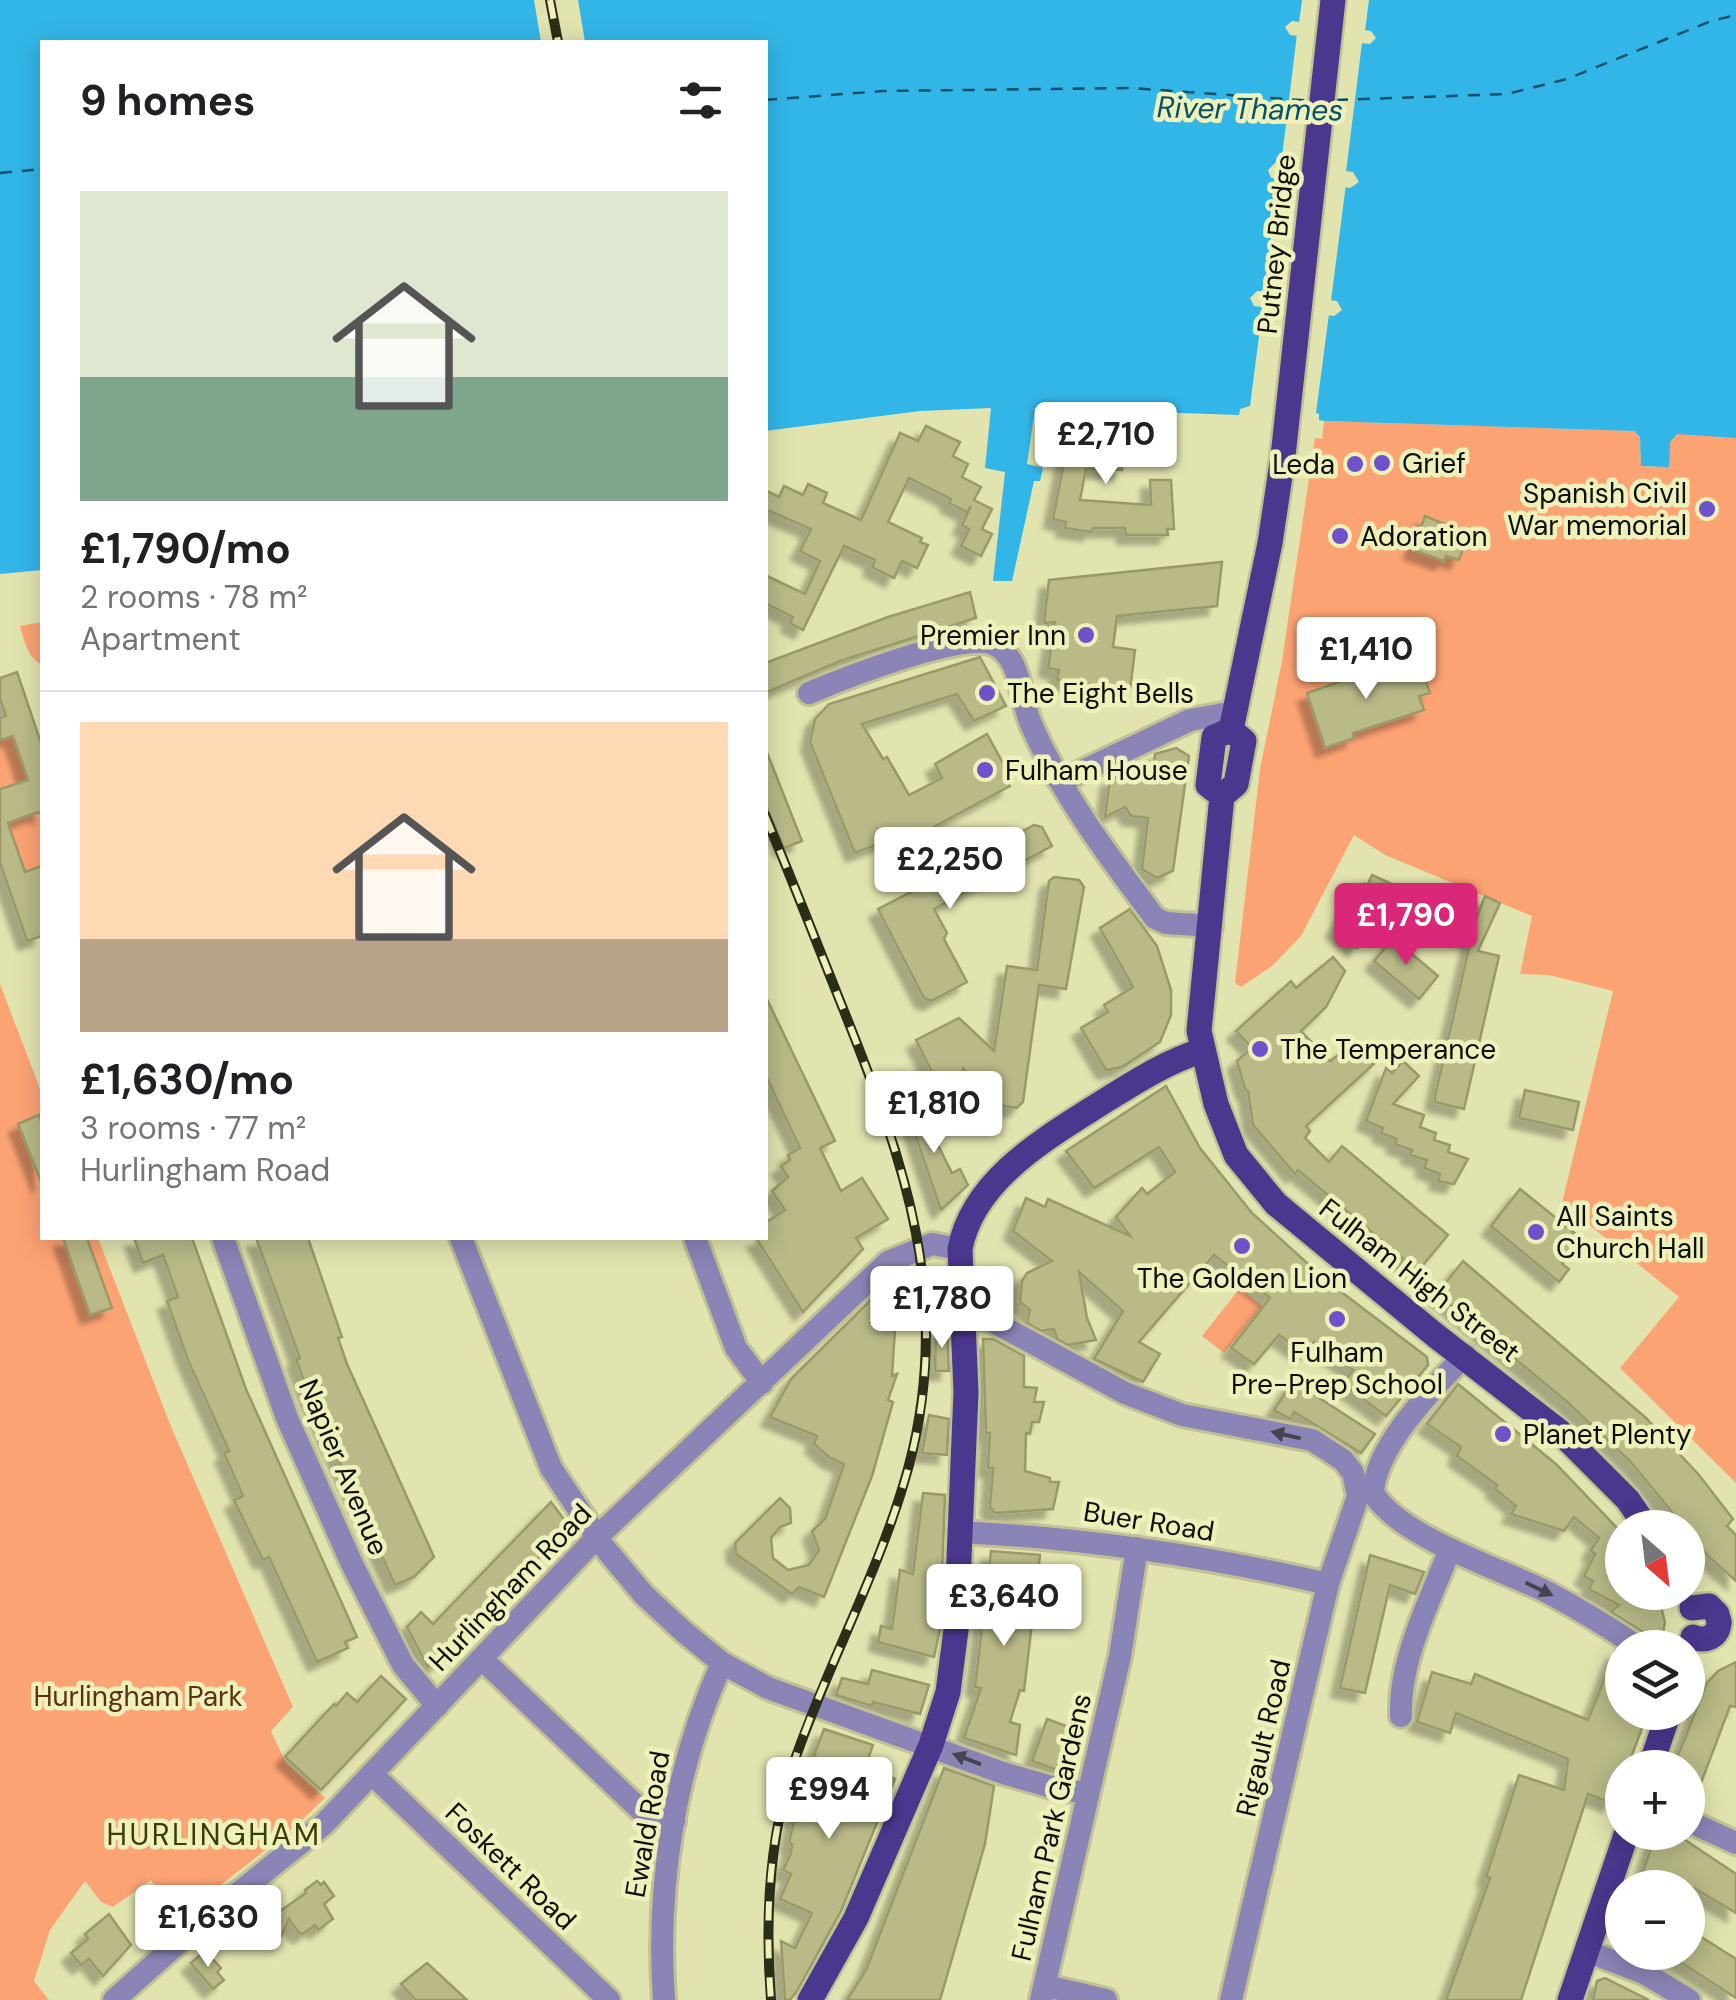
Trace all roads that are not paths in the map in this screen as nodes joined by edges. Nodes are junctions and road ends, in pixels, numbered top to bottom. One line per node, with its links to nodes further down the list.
1 (1333, 0): 3 (main road, Putney Bridge)
2 (809, 692): 4 (street)
3 (1233, 721): 4 (street); 5 (main road, Fulham High Street)
4 (1058, 779): 5 (street)
5 (1211, 926): 6 (main road, Fulham High Street)
6 (1202, 1051): 10 (main road); 12 (main road, Fulham High Street)
7 (224, 1240): 27 (street, Napier Avenue)
8 (462, 1240): 17 (street)
9 (696, 1240): 13 (street)
10 (960, 1249): 11 (main road); 13 (street, Hurlingham Road)
11 (963, 1314): 14 (street, one-way to 11); 16 (main road)
12 (1465, 1355): 14 (street, Rigault Road); 15 (main road, Fulham High Street)
13 (762, 1384): 17 (street, Hurlingham Road)
14 (1366, 1492): 19 (street); 20 (street, Rigault Road)
15 (1635, 1510)
16 (959, 1532): 18 (street, Buer Road); 29 (main road)
17 (597, 1537): 25 (street, Hurlingham Road); 26 (street)
18 (1137, 1548): 20 (street, Buer Road); 31 (street, Fulham Park Gardens)
19 (1450, 1549): 23 (street, one-way to 23); 28 (street)
20 (1328, 1584): 43 (street, Rigault Road)
21 (1705, 1605): 22 (main road)
22 (1728, 1623): 24 (main road)
23 (1610, 1630)
24 (1705, 1640)
25 (483, 1660): 27 (street, Hurlingham Road); 32 (street)
26 (722, 1663): 29 (street); 32 (street, Ewald Road)
27 (437, 1706): 30 (street, Hurlingham Road)
28 (1401, 1716)
29 (931, 1745): 31 (street, one-way to 29); 41 (main road)
30 (373, 1775): 38 (street, Hurlingham Road); 39 (street, Foskett Road)
31 (1087, 1793): 37 (street, Fulham Park Gardens)
32 (674, 1821): 40 (street, Ewald Road)
33 (1705, 1829): 34 (street)
34 (1736, 1844)
35 (1621, 1850): 36 (main road)
36 (1586, 1951): 44 (main road); 45 (street)
37 (1044, 1993): 42 (street)
38 (114, 2000)
39 (608, 2000)
40 (664, 2000)
41 (810, 2000)
42 (1106, 2000)
43 (1231, 2000)
44 (1570, 2000)
45 (1690, 2000)

